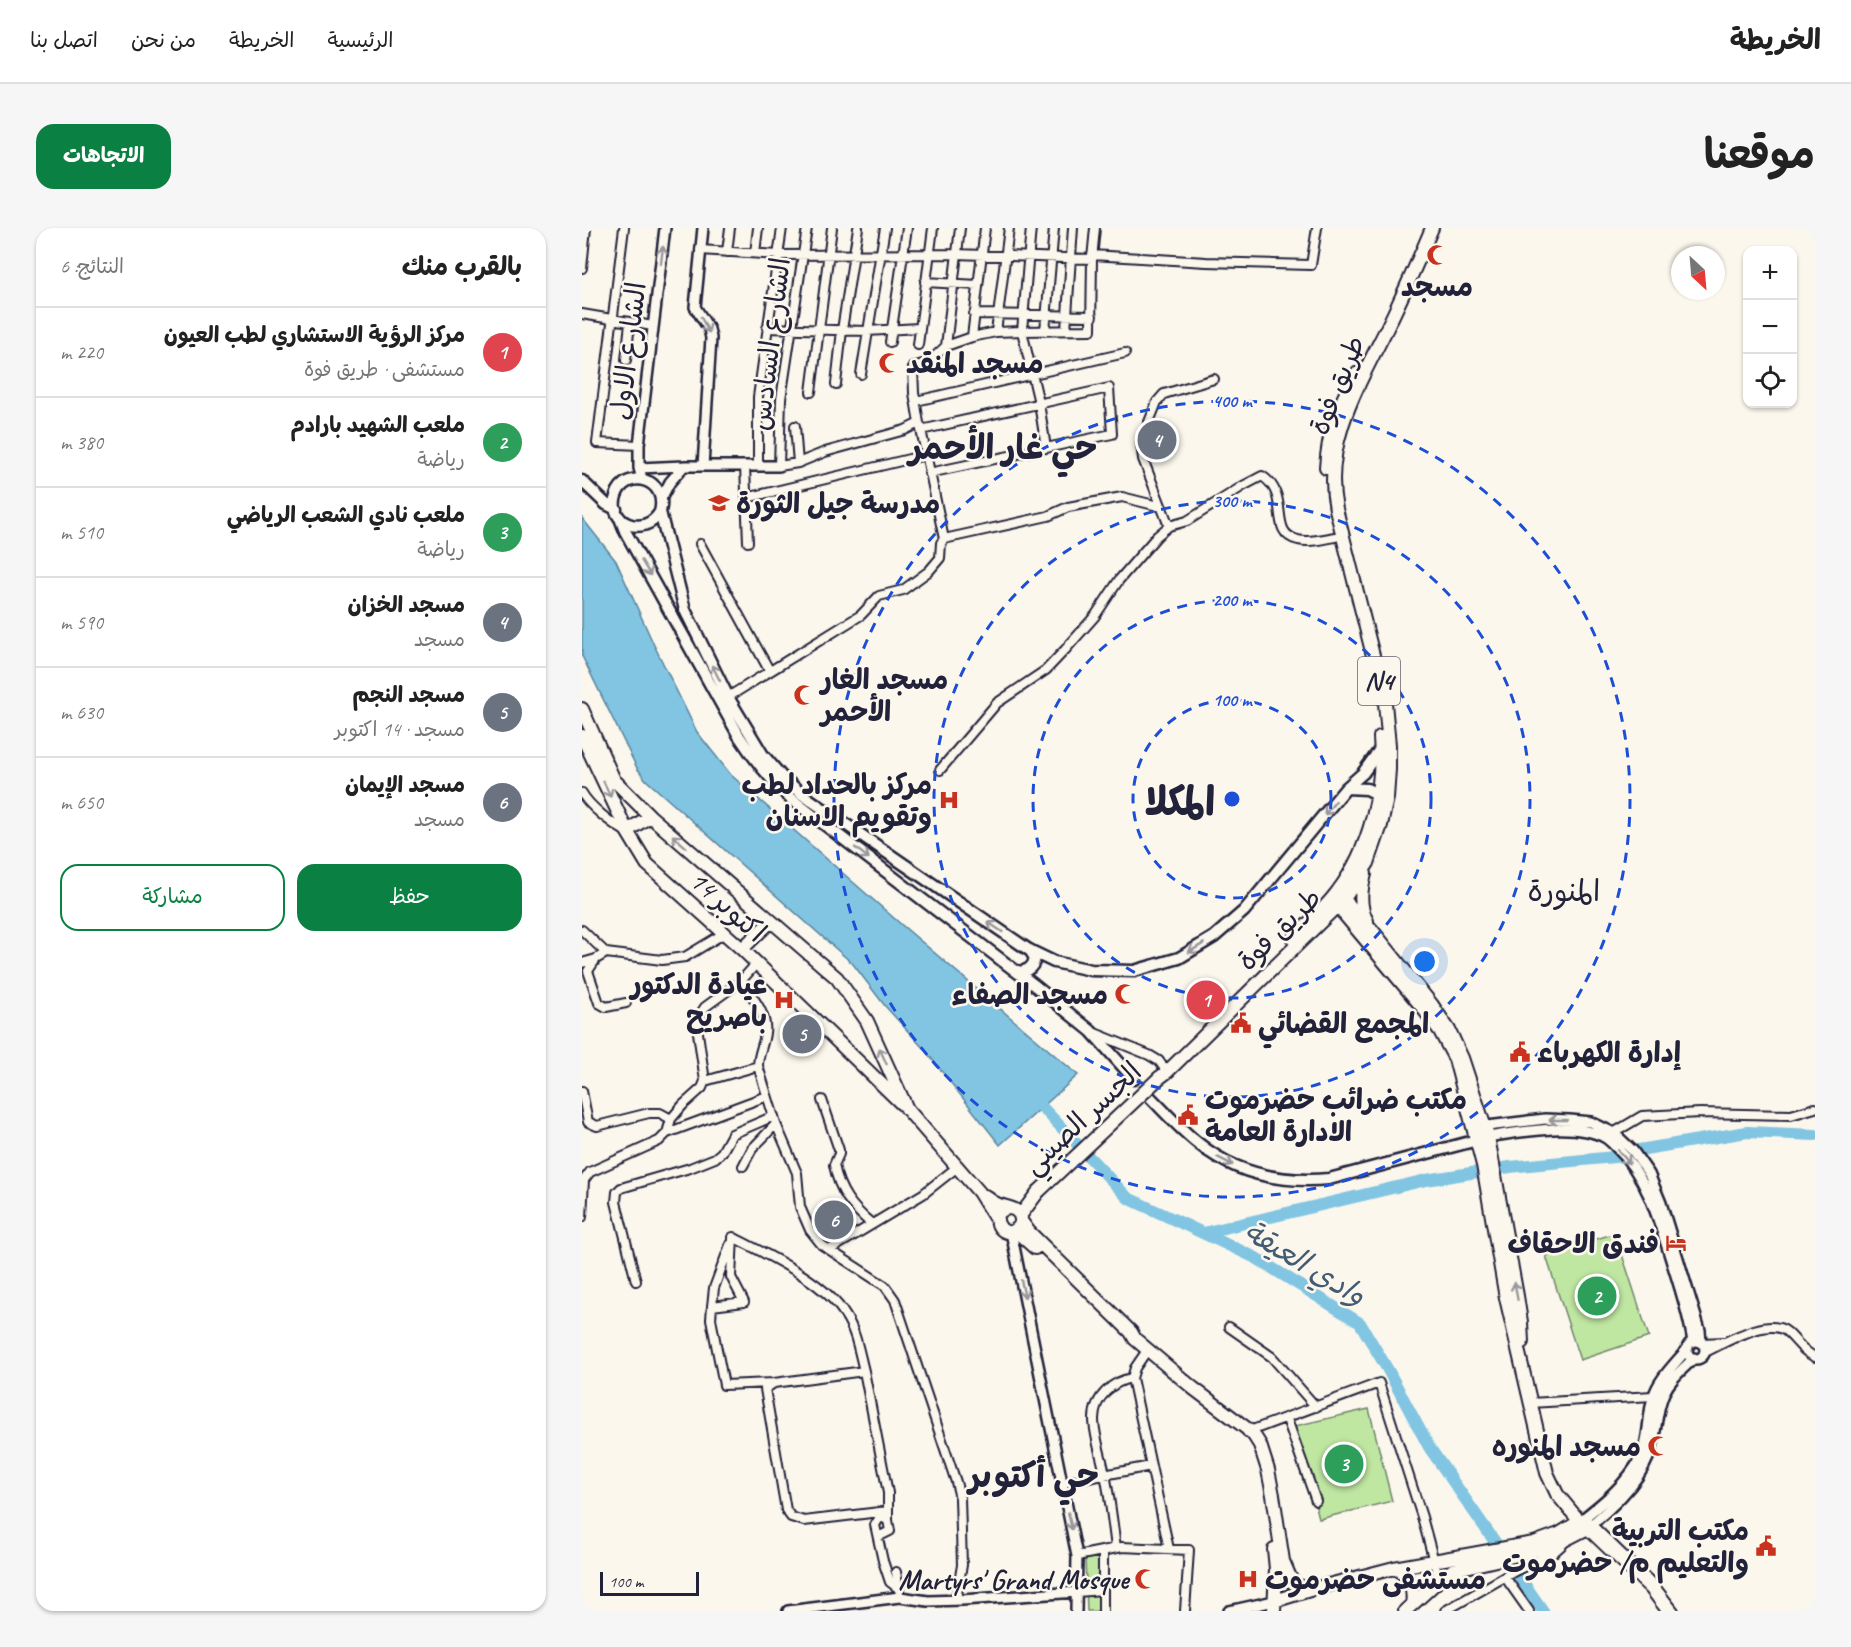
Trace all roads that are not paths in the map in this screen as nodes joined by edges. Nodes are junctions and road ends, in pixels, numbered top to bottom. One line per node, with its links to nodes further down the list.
1 (586, 228): 41 (street)
2 (624, 228): 52 (street)
3 (665, 228): 54 (street, الشارع الاول, one-way to 3)
4 (703, 228): 24 (street)
5 (730, 228): 25 (street)
6 (758, 228): 26 (street)
7 (782, 228): 30 (street)
8 (807, 228): 31 (street, الشارع السادس)
9 (832, 228): 32 (street)
10 (858, 228): 35 (street)
11 (885, 228): 33 (street)
12 (907, 228): 27 (street)
13 (933, 228): 28 (street)
14 (960, 228): 29 (street)
15 (985, 228): 34 (street)
16 (1009, 228): 36 (street)
17 (1031, 228): 37 (street)
18 (1054, 228): 38 (street)
19 (1073, 228): 40 (street)
20 (1095, 228): 39 (street)
21 (1317, 228): 39 (street)
22 (1424, 228): 79 (highway, طريق فوة / N4)
23 (1432, 228): 79 (highway, طريق فوة / N4)
24 (700, 250): 25 (street); 87 (street, one-way to 87)
25 (727, 252): 26 (street)
26 (755, 253): 30 (street)
27 (902, 254): 28 (street); 33 (street); 58 (street)
28 (929, 254): 29 (street); 42 (street)
29 (957, 254): 34 (street); 43 (street)
30 (779, 255): 31 (street); 55 (street)
31 (803, 255): 32 (street); 57 (street, الشارع السادس)
32 (829, 255): 35 (street); 59 (street)
33 (881, 255): 35 (street); 62 (street)
34 (982, 255): 36 (street); 44 (street)
35 (854, 256): 60 (street)
36 (1006, 256): 37 (street); 47 (street)
37 (1029, 256): 38 (street); 48 (street)
38 (1050, 257): 40 (street); 49 (street)
39 (1092, 257): 40 (street); 51 (street)
40 (1071, 258): 50 (street)
41 (582, 268)
42 (925, 282): 43 (street); 56 (street)
43 (952, 283): 44 (street); 69 (street)
44 (978, 285): 46 (street)
45 (582, 314): 52 (street)
46 (974, 314): 47 (street); 66 (street)
47 (999, 314): 48 (street); 65 (street)
48 (1023, 314): 49 (street); 63 (street)
49 (1046, 314): 50 (street); 64 (street)
50 (1066, 315): 51 (street); 61 (street)
51 (1092, 316): 61 (street)
52 (612, 320): 53 (street); 82 (street)
53 (630, 323): 54 (street); 71 (street)
54 (653, 326): 82 (street, الشارع الاول)
55 (767, 328): 57 (street); 89 (street)
56 (919, 328): 58 (street); 68 (street)
57 (792, 329): 59 (street); 90 (street, الشارع السادس)
58 (892, 329): 62 (street); 67 (street)
59 (818, 330): 60 (street); 76 (street)
60 (842, 330): 62 (street); 75 (street)
61 (1066, 330): 64 (street)
62 (867, 331): 72 (street)
63 (1022, 331): 64 (street); 65 (street); 73 (street)
64 (1046, 331)
65 (996, 332): 66 (street)
66 (972, 337): 69 (street)
67 (890, 342)
68 (918, 345)
69 (946, 346): 77 (street)
70 (1125, 353): 73 (street)
71 (626, 360)
72 (861, 374)
73 (1032, 374): 77 (street); 78 (street)
74 (1214, 379): 96 (street)
75 (836, 384)
76 (811, 392)
77 (916, 401): 81 (street)
78 (1039, 403): 81 (street); 83 (street); 83 (street)
79 (1344, 406): 100 (highway, طريق فوة / N4); 112 (highway, طريق فوة / N4)
80 (795, 426): 85 (street)
81 (920, 427): 84 (street); 85 (street)
82 (639, 445): 92 (street, الشارع الاول)
83 (1046, 448): 91 (street)
84 (926, 455): 91 (street); 95 (street)
85 (798, 463): 90 (street)
86 (684, 466): 87 (street); 92 (street); 94 (street)
87 (703, 466): 88 (street)
88 (745, 466): 89 (street); 95 (street)
89 (758, 466): 90 (street)
90 (779, 466)
91 (929, 473): 101 (street)
92 (640, 474): 94 (main road); 97 (main road)
93 (582, 481): 97 (main road)
94 (662, 497): 98 (main road)
95 (746, 498): 102 (street)
96 (1162, 507): 99 (street); 101 (street)
97 (617, 512): 98 (main road); 129 (main road, one-way to 129)
98 (660, 512): 105 (main road, one-way to 98)
99 (1169, 526): 100 (street); 109 (street)
100 (1335, 537): 108 (highway, طريق فوة / N4)
101 (944, 538): 104 (street)
102 (748, 542)
103 (700, 544): 104 (street)
104 (769, 670): 105 (street)
105 (728, 697): 123 (main road, one-way to 105)
106 (582, 709): 113 (highway)
107 (582, 736): 114 (highway, 14 اكتوبر, one-way to 114)
108 (1381, 748): 110 (main road); 112 (highway, طريق فوة / N4)
109 (940, 770)
110 (1346, 788): 112 (main road); 127 (main road, one-way to 127)
111 (582, 793): 114 (street)
112 (1382, 796): 115 (highway, طريق فوة / N4); 116 (highway, طريق فوة / N4)
113 (650, 816): 114 (highway); 117 (highway, one-way to 113)
114 (627, 831): 121 (highway, 14 اكتوبر)
115 (1368, 863): 116 (highway, طريق فوة / N4); 120 (highway)
116 (1338, 899): 118 (highway, طريق فوة / N4); 120 (highway); 135 (highway, طريق فوة / N4)
117 (770, 922): 122 (highway); 143 (highway, one-way to 117)
118 (1315, 929): 120 (highway); 135 (highway, طريق فوة / N4)
119 (582, 930): 124 (street)
120 (1366, 931): 147 (highway)
121 (723, 934): 122 (highway, 14 اكتوبر); 124 (street)
122 (742, 949): 128 (highway, 14 اكتوبر)
123 (1029, 950): 127 (main road); 129 (main road)
124 (606, 953): 125 (street)
125 (596, 959): 126 (street); 132 (street)
126 (582, 963)
127 (1054, 963): 131 (main road)
128 (756, 964): 130 (street); 143 (highway, 14 اكتوبر)
129 (1014, 970): 131 (main road)
130 (741, 981): 134 (street); 137 (street)
131 (1034, 985): 133 (main road)
132 (626, 1003)
133 (1091, 1031): 135 (street); 136 (main road)
134 (759, 1066): 137 (street); 139 (street)
135 (1164, 1073): 153 (highway, الجسر الصيني, bridge)
136 (1134, 1079)
137 (705, 1081): 144 (street)
138 (582, 1091): 144 (street)
139 (767, 1096): 145 (street); 146 (street)
140 (1149, 1096): 147 (main road, one-way to 147)
141 (822, 1100): 155 (street)
142 (1815, 1108): 148 (street)
143 (907, 1109): 150 (highway)
144 (671, 1119): 146 (street)
145 (775, 1120): 149 (street); 157 (street); 158 (street)
146 (667, 1133): 152 (street)
147 (1480, 1133): 148 (street); 168 (highway)
148 (1610, 1135): 161 (street)
149 (743, 1166)
150 (956, 1168): 151 (highway); 155 (street)
151 (979, 1192): 153 (highway); 154 (highway)
152 (582, 1217)
153 (1015, 1219): 154 (highway); 154 (highway, الجسر الصيني); 162 (highway); 174 (street, one-way to 174)
154 (997, 1221)
155 (872, 1224): 157 (street)
156 (733, 1237): 159 (street); 159 (street); 164 (street)
157 (831, 1249): 197 (street)
158 (636, 1281)
159 (712, 1306): 166 (street)
160 (1229, 1327): 169 (street)
161 (1698, 1346): 163 (street); 167 (street); 177 (street)
162 (1148, 1349): 165 (street); 171 (highway)
163 (1815, 1357)
164 (864, 1371): 166 (street); 176 (street)
165 (1132, 1378): 172 (street); 173 (street)
166 (774, 1383): 176 (street)
167 (1653, 1396): 168 (street); 177 (street)
168 (1530, 1403): 177 (highway)
169 (1316, 1407): 170 (street); 185 (street)
170 (1287, 1419): 171 (street); 175 (street)
171 (1246, 1430): 192 (highway); 198 (highway)
172 (1150, 1466): 173 (street); 182 (street)
173 (1106, 1475): 174 (street); 181 (street)
174 (1062, 1483): 184 (street, one-way to 184)
175 (1316, 1501)
176 (888, 1515): 178 (street); 178 (street)
177 (1586, 1523): 179 (highway); 180 (highway); 187 (street)
178 (878, 1537): 195 (street)
179 (1566, 1540): 180 (highway); 190 (street)
180 (1535, 1547): 186 (highway)
181 (1116, 1548): 182 (street); 183 (street)
182 (1169, 1549): 204 (street)
183 (1103, 1551): 184 (street); 193 (street)
184 (1077, 1556): 194 (street)
185 (1434, 1560): 186 (highway); 188 (highway); 191 (street)
186 (1469, 1560): 191 (highway)
187 (1630, 1566): 208 (street); 209 (street)
188 (1394, 1568): 192 (highway); 199 (highway)
189 (896, 1572): 195 (street)
190 (1504, 1577): 206 (street); 207 (street)
191 (1438, 1580): 199 (highway)
192 (1313, 1589): 198 (highway)
193 (1103, 1590): 194 (street); 203 (street)
194 (1077, 1592): 197 (street); 202 (street)
195 (899, 1593): 196 (street); 200 (street)
196 (928, 1600): 197 (street); 201 (street)
197 (956, 1600)
198 (1274, 1606): 205 (street)
199 (1408, 1607)
200 (788, 1611)
201 (930, 1611)
202 (1076, 1611)
203 (1103, 1611)
204 (1185, 1611)
205 (1230, 1611)
206 (1445, 1611)
207 (1528, 1611)
208 (1666, 1611)
209 (1674, 1611)

